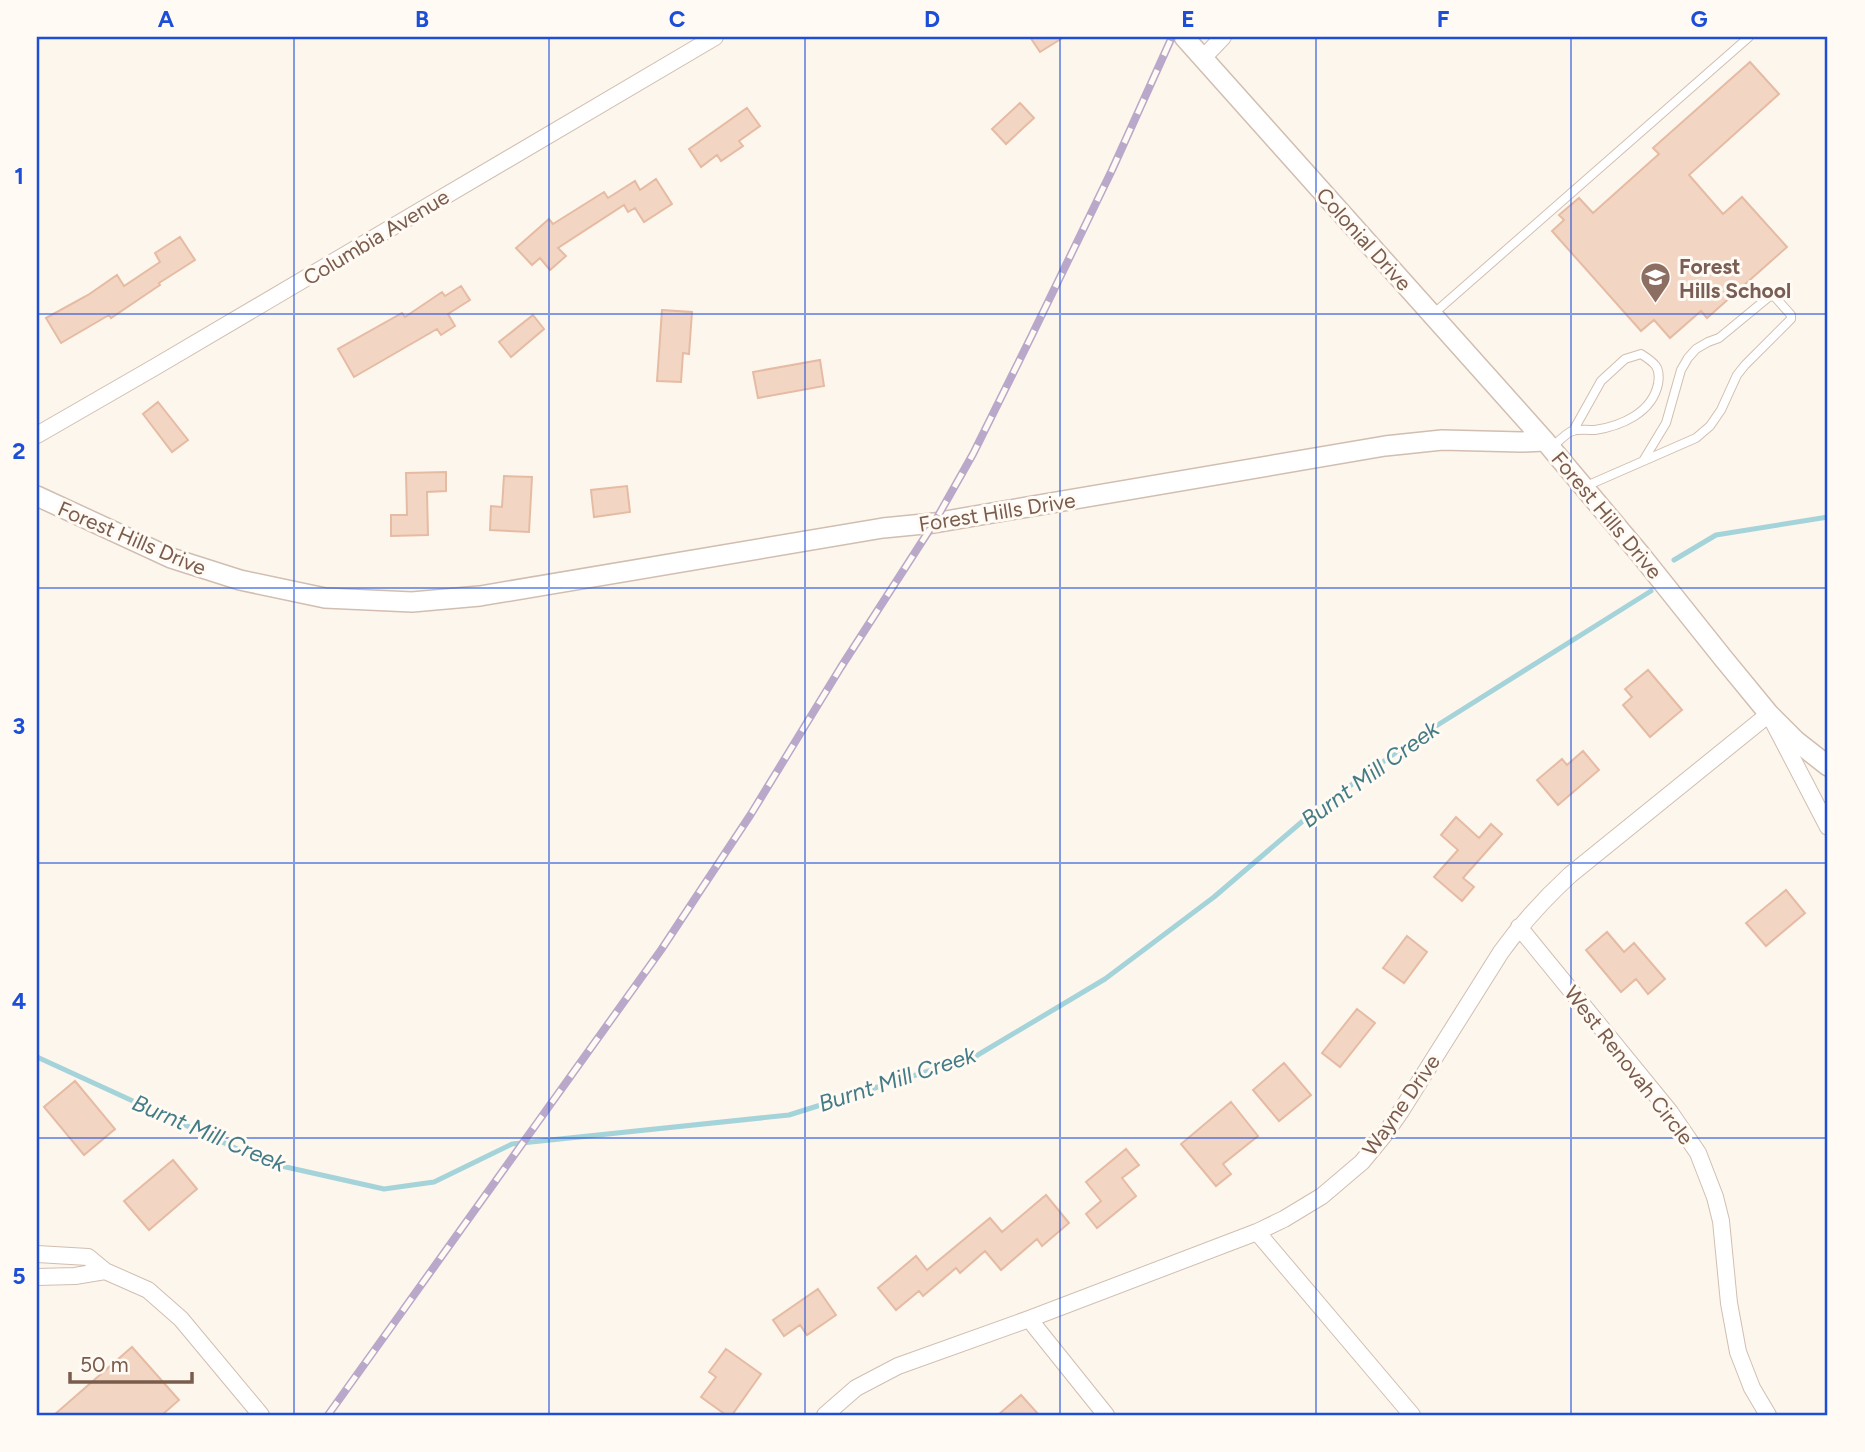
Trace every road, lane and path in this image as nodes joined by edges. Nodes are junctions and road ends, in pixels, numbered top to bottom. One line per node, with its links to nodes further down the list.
1 (715, 37): 8 (street, Columbia Avenue)
2 (1184, 37): 5 (street, Colonial Drive)
3 (1223, 37): 5 (street)
4 (1749, 37): 6 (lane)
5 (1203, 58): 6 (street, Colonial Drive)
6 (1432, 315): 9 (street, Colonial Drive)
7 (1573, 431): 7 (lane); 9 (lane)
8 (37, 435)
9 (1548, 445): 11 (street, Forest Hills Drive); 12 (street, Forest Hills Drive)
10 (1643, 461): 10 (lane); 11 (lane)
11 (1584, 487): 13 (street, Forest Hills Drive)
12 (37, 496)
13 (1769, 714): 14 (street, Forest Hills Drive); 15 (street); 16 (street, Wayne Drive)
14 (1828, 766)
15 (1828, 827)
16 (1519, 928): 17 (street, Wayne Drive); 26 (street, West Renovah Circle)
17 (1257, 1232): 21 (street, Wayne Drive); 25 (street)
18 (37, 1254): 19 (street)
19 (106, 1271): 20 (street); 22 (street)
20 (37, 1277)
21 (1030, 1319): 23 (street, Wayne Drive); 24 (street)
22 (261, 1415)
23 (825, 1415)
24 (1106, 1415)
25 (1412, 1415)
26 (1768, 1415)

